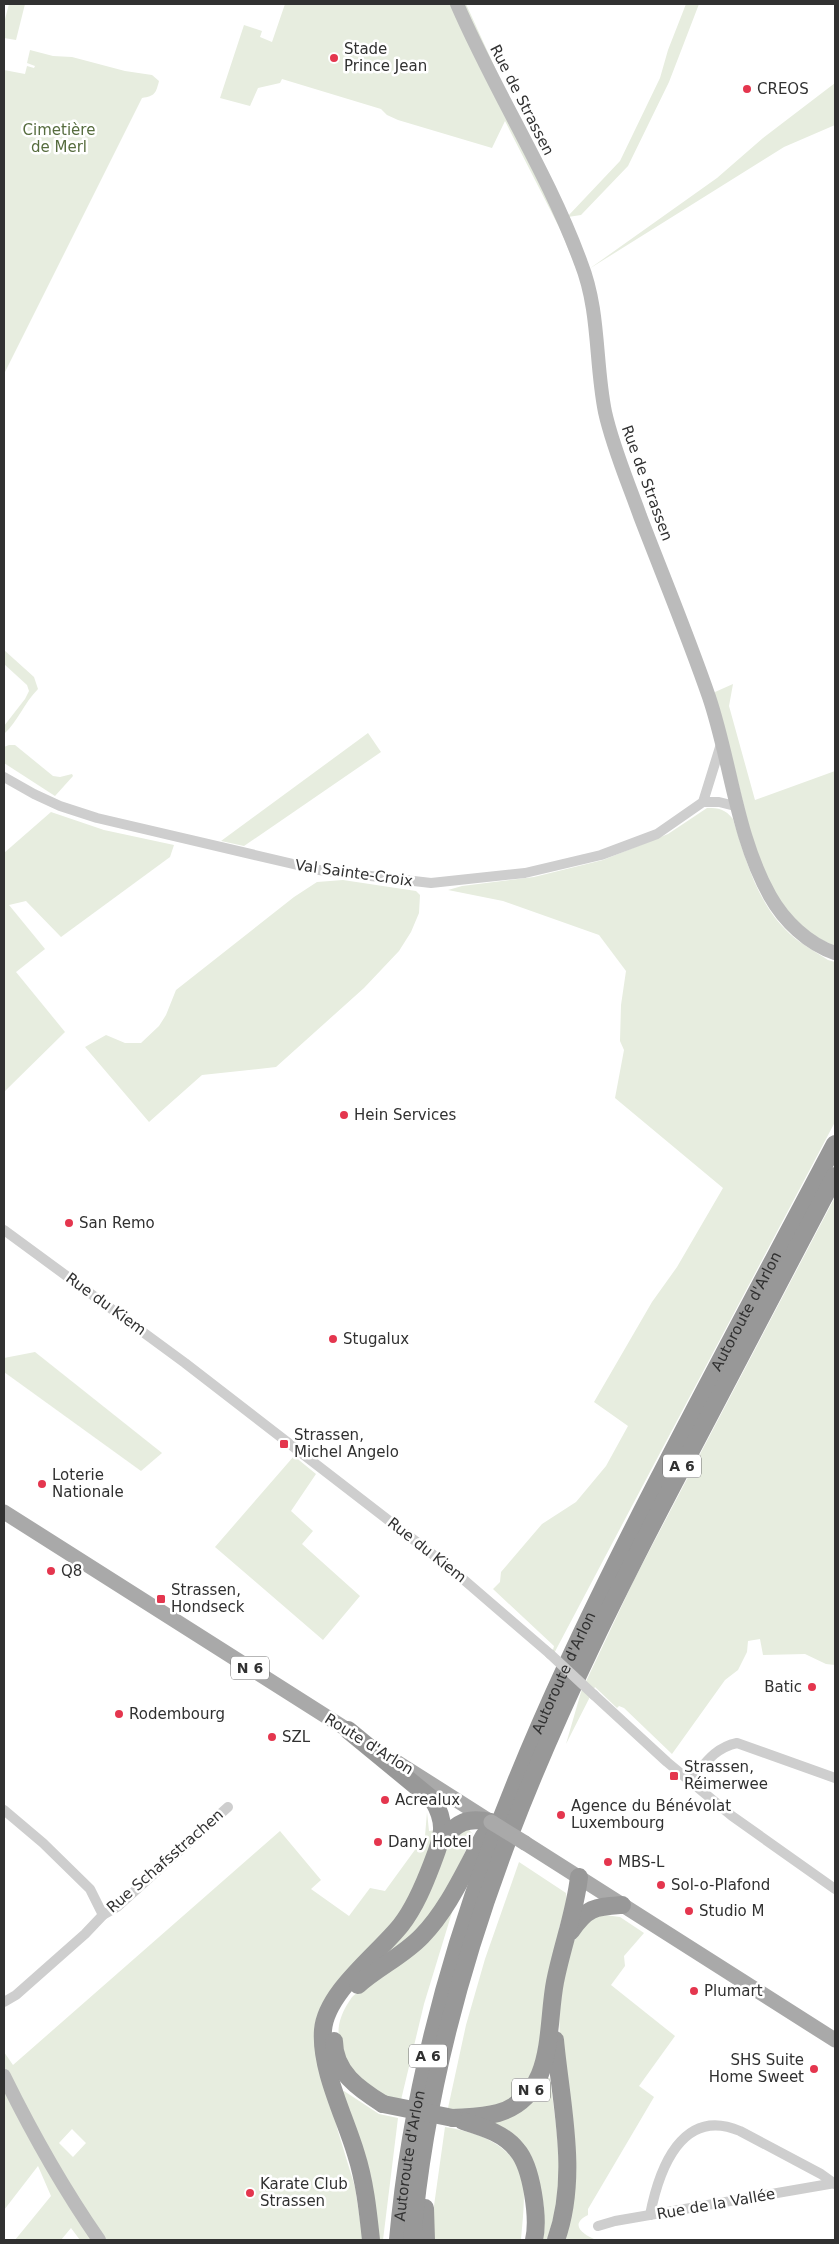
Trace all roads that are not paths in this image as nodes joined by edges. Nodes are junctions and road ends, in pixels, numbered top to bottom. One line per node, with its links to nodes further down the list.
1 (457, 4): 2 (main road, Rue de Strassen)
2 (722, 741): 4 (street); 5 (main road, Rue de Strassen)
3 (4, 776): 4 (street, Val Sainte-Croix)
4 (703, 802): 5 (street)
5 (739, 807): 6 (main road, Rue de Strassen)
6 (835, 953)
7 (835, 1144): 14 (highway, Autoroute d'Arlon / A 6)
8 (835, 1176): 31 (highway, Autoroute d'Arlon / A 6)
9 (4, 1230): 13 (street, Rue du Kiem, bridge)
10 (4, 1512): 11 (main road, Route d'Arlon / N 6)
11 (348, 1730): 17 (main road, Route d'Arlon / N 6); 18 (highway)
12 (835, 1778): 13 (street)
13 (690, 1781): 20 (street, Rue du Kiem)
14 (512, 1786): 29 (highway); 37 (highway, Autoroute d'Arlon / A 6)
15 (228, 1807): 22 (street, Rue Schafsstrachen)
16 (4, 1810): 22 (street, Rue Schafsstrachen)
17 (481, 1818): 18 (highway); 19 (main road, Route d'Arlon / N 6, bridge)
18 (441, 1840): 24 (highway)
19 (579, 1877): 21 (main road, Route d'Arlon / N 6); 23 (highway, N 6)
20 (835, 1889)
21 (622, 1905): 23 (highway, N 6); 27 (main road, Route d'Arlon / N 6)
22 (103, 1915): 25 (street, Rue Schafsstrachen)
23 (567, 1938): 26 (highway, N 6)
24 (335, 2001): 29 (highway); 36 (highway)
25 (4, 2002)
26 (552, 2007): 30 (highway, N 6); 41 (highway, N 6)
27 (835, 2040)
28 (4, 2076): 35 (main road)
29 (383, 2104): 30 (highway, bridge)
30 (453, 2118): 40 (highway)
31 (423, 2151): 38 (highway, Autoroute d'Arlon / A 6); 39 (highway, A 6)
32 (835, 2183): 33 (street, Rue de la Vallée); 33 (street)
33 (650, 2215): 34 (street, Rue de la Vallée)
34 (598, 2226)
35 (99, 2240)
36 (371, 2240)
37 (398, 2240)
38 (412, 2240)
39 (426, 2240)
40 (534, 2240)
41 (556, 2240)

